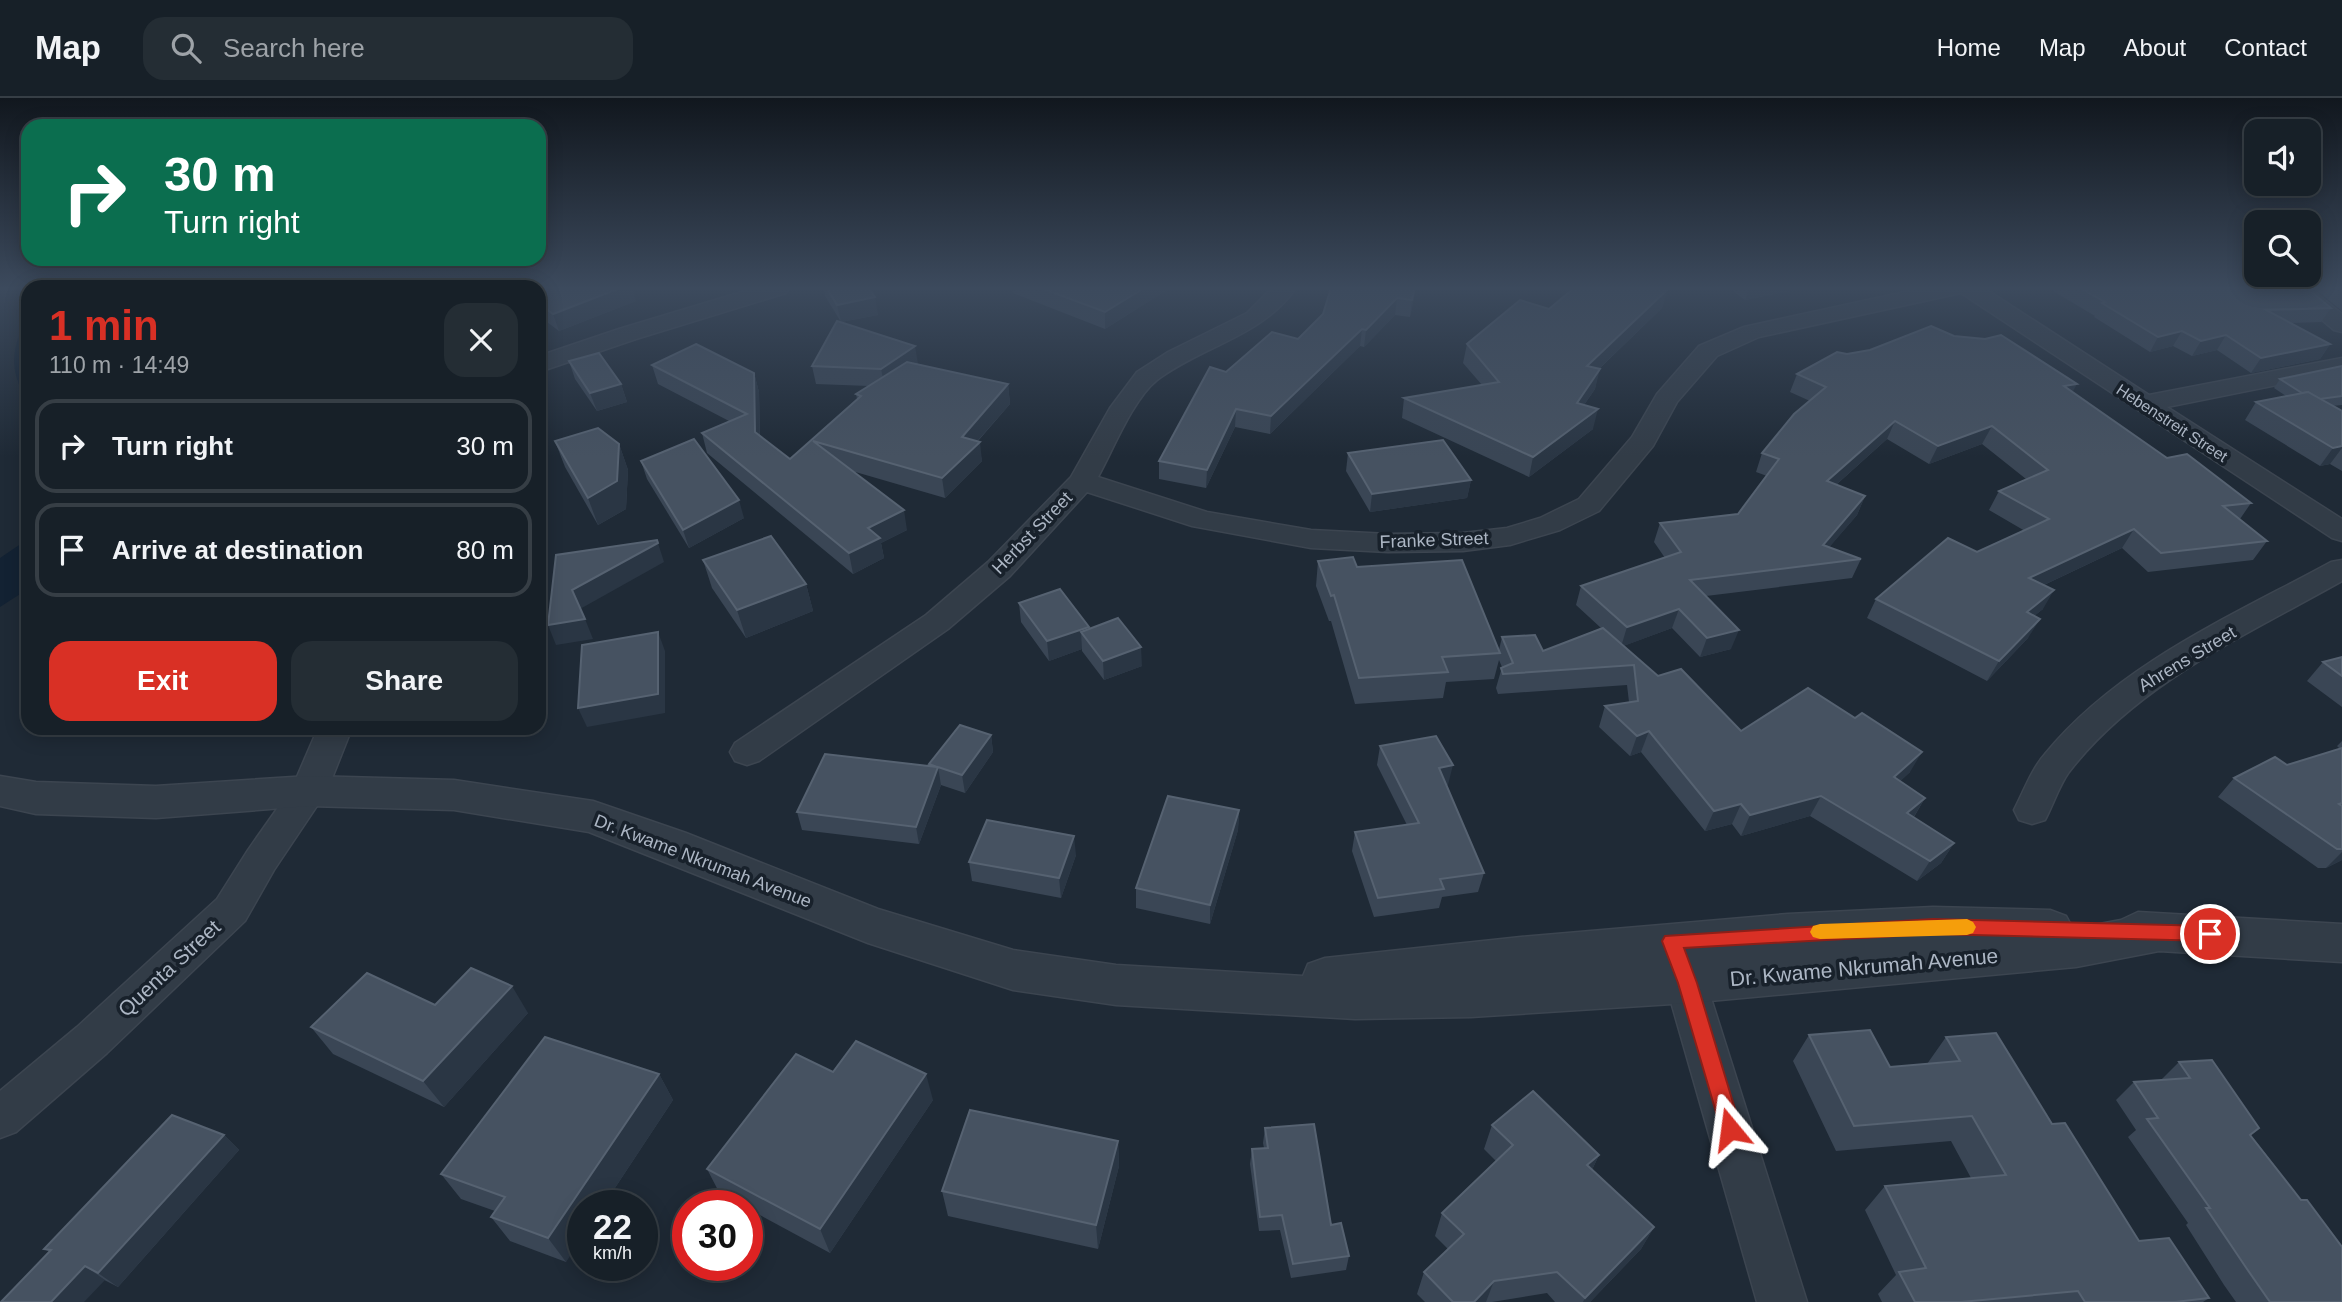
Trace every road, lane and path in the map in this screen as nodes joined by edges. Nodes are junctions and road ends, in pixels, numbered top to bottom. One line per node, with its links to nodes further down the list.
1 (597, 344): 5 (street)
2 (1203, 344): 8 (street, Herbst Street)
3 (1724, 344): 8 (street, Franke Street)
4 (2052, 344): 7 (street, Hebenstreit Street)
5 (546, 362)
6 (2342, 365): 7 (street)
7 (2142, 404): 9 (street, Hebenstreit Street)
8 (1082, 481): 12 (street, Herbst Street)
9 (2342, 533)
10 (2342, 569): 15 (street, Ahrens Street)
11 (332, 735): 14 (street, Quenta Street)
12 (747, 752)
13 (0, 791): 14 (street, Dr. Kwame Nkrumah Avenue)
14 (309, 792): 17 (street, Dr. Kwame Nkrumah Avenue); 18 (street, Quenta Street)
15 (2032, 810)
16 (2342, 943): 17 (street, Dr. Kwame Nkrumah Avenue)
17 (1679, 962): 19 (street)
18 (0, 1118)
19 (1782, 1302)

